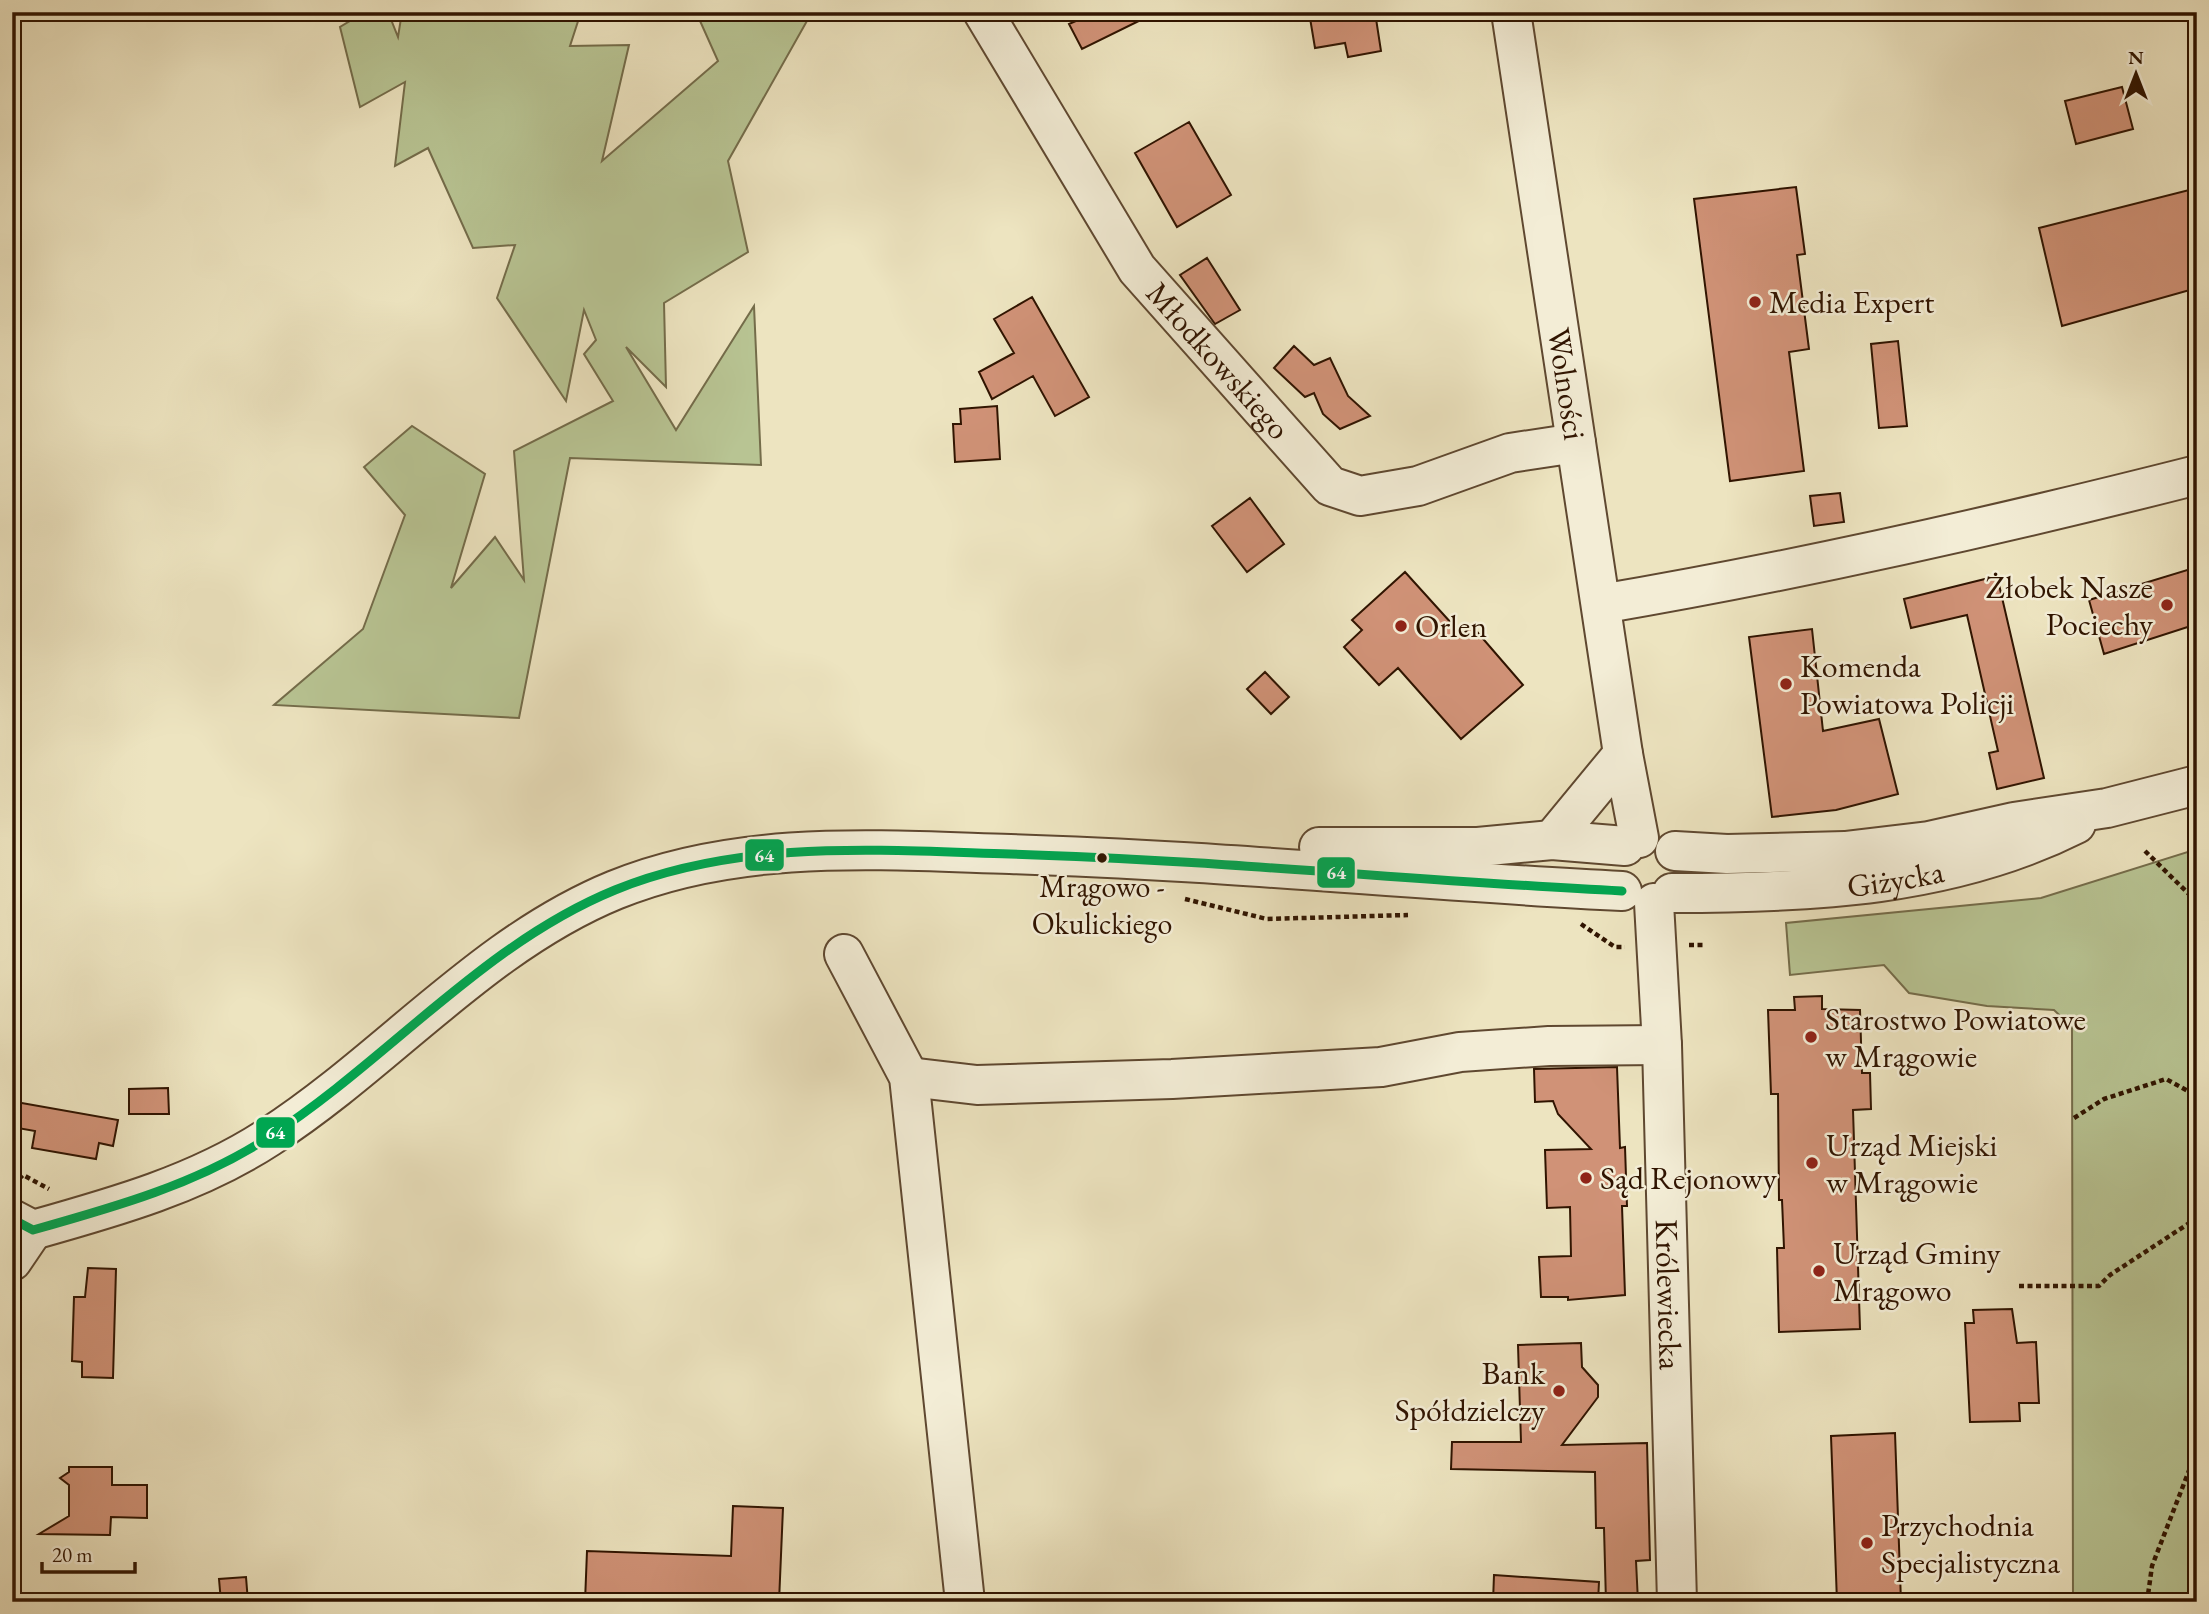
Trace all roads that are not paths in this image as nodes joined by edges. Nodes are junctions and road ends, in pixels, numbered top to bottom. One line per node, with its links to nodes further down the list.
1 (983, 12): 3 (street, Młodkowskiego)
2 (1511, 12): 3 (street, Wolności)
3 (1576, 443): 5 (street, Wolności)
4 (2197, 475): 5 (street)
5 (1601, 604): 6 (street, Wolności)
6 (1623, 754): 9 (street); 10 (street, Wolności)
7 (2197, 785): 8 (street, Giżycka)
8 (2108, 808): 11 (street, Giżycka); 13 (street, Giżycka)
9 (1552, 840): 10 (street); 12 (street)
10 (1632, 842): 11 (street); 13 (street)
11 (1675, 851): 13 (street)
12 (1135, 858): 13 (street, Giżycka); 17 (street)
13 (1660, 902): 15 (street, Królewiecka)
14 (844, 954): 16 (street)
15 (1662, 1045): 16 (street); 20 (street, Królewiecka)
16 (909, 1077): 19 (street)
17 (20, 1207): 18 (street)
18 (12, 1261)
19 (965, 1602)
20 (1677, 1602)

